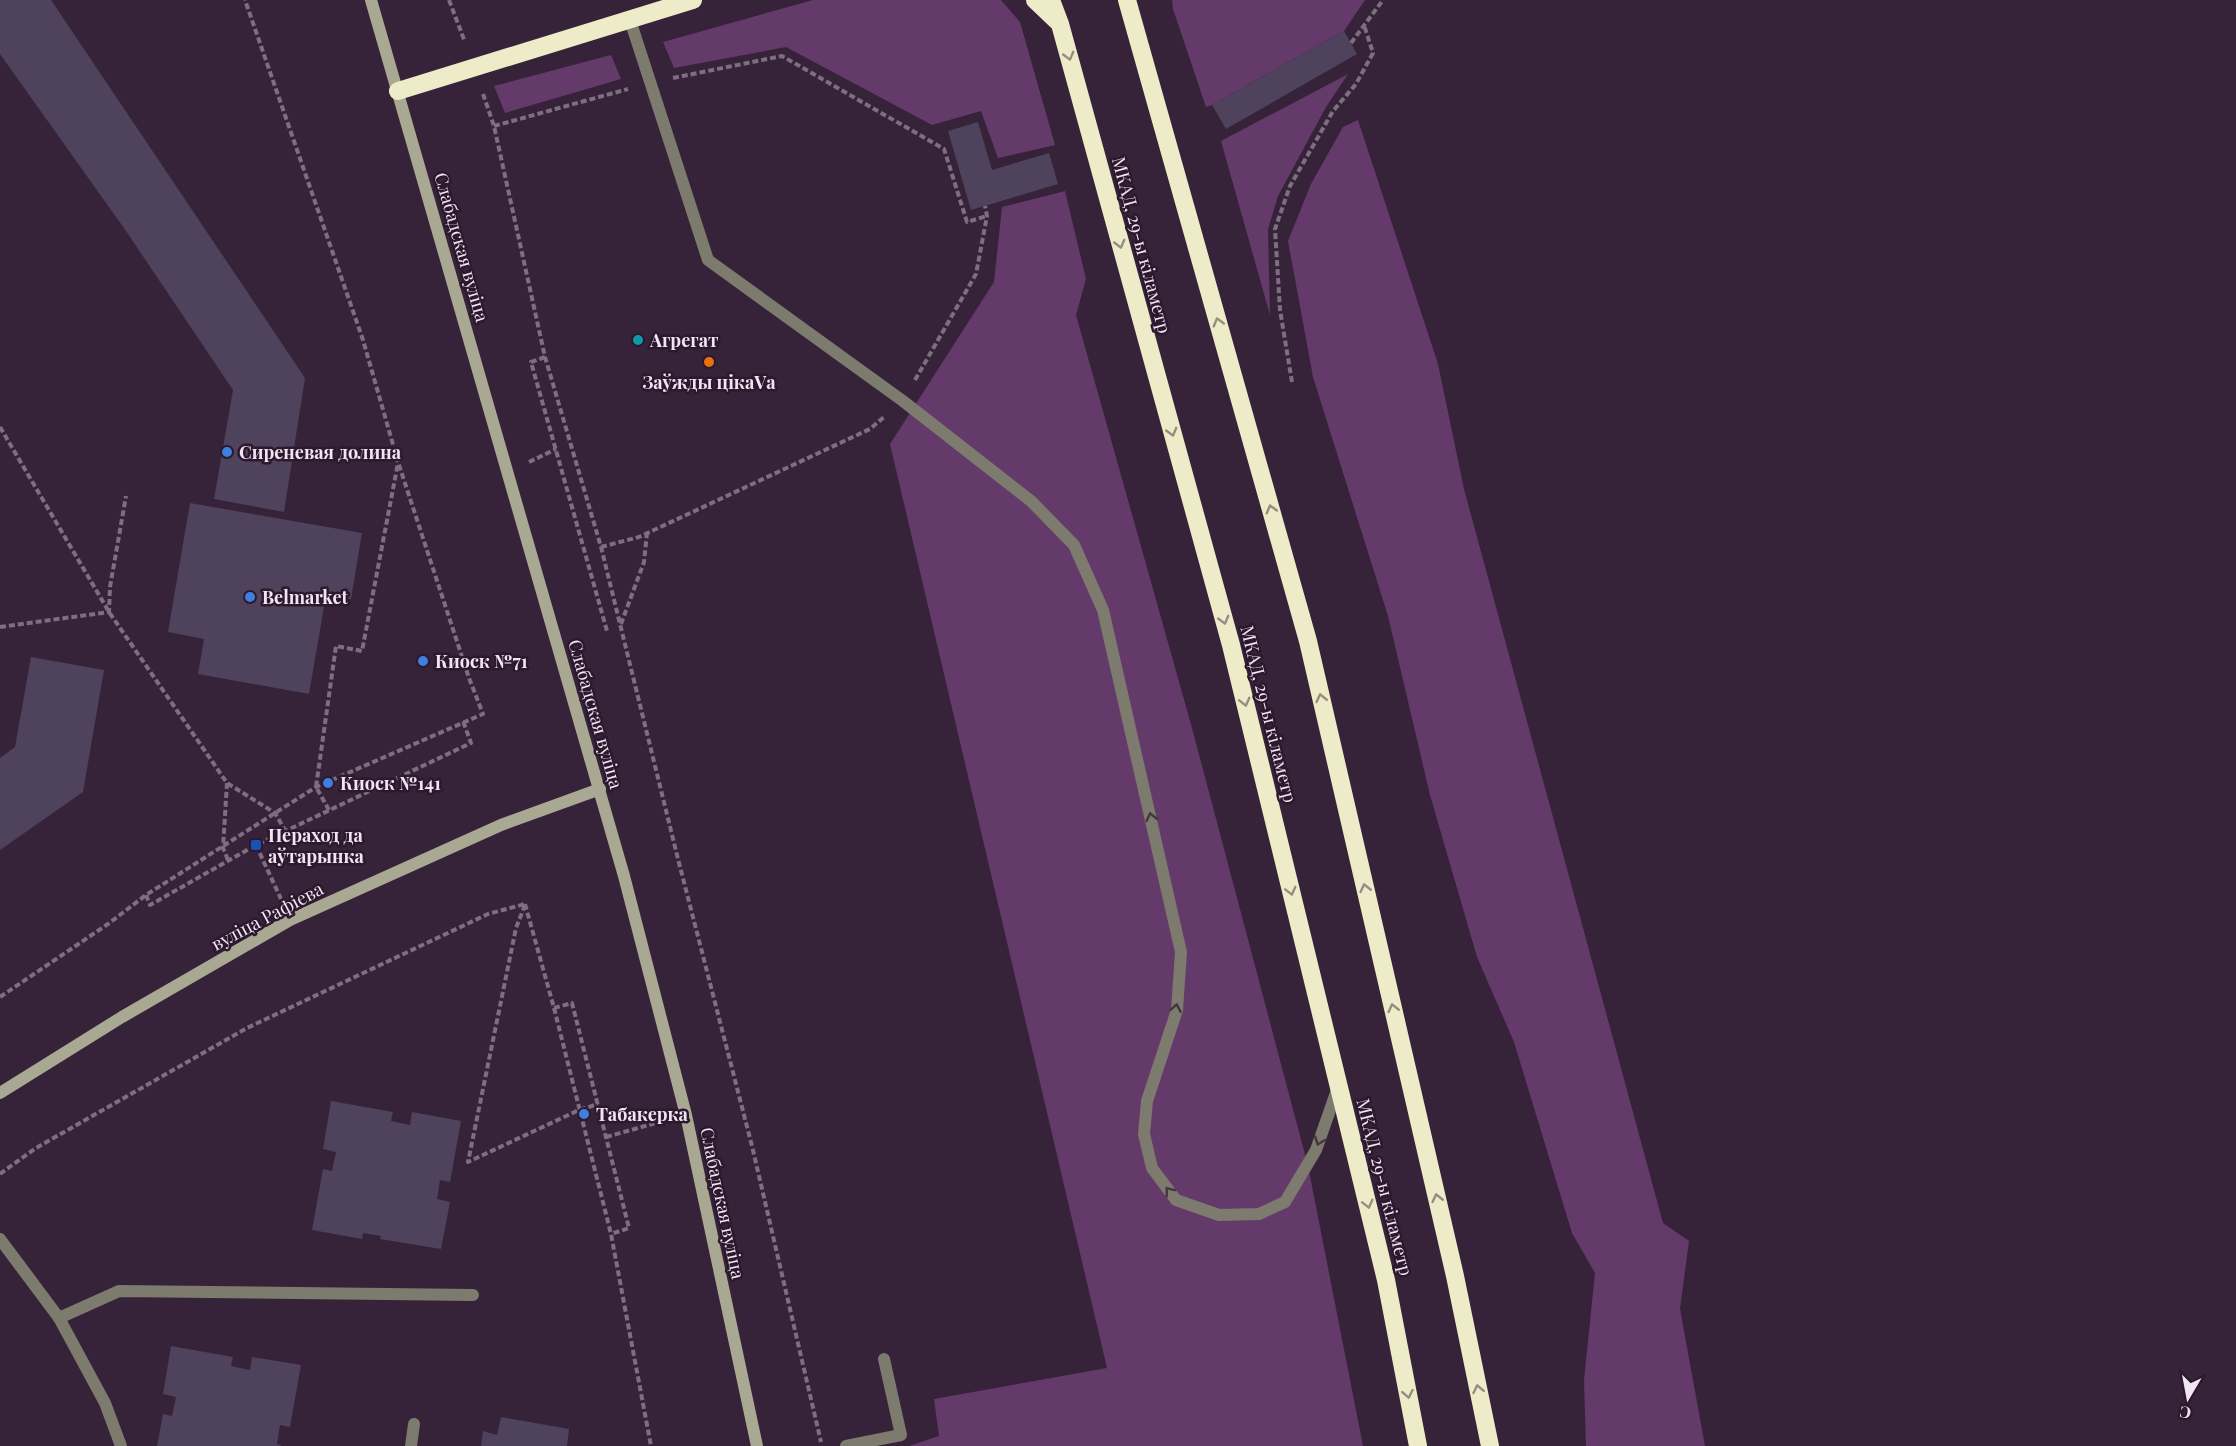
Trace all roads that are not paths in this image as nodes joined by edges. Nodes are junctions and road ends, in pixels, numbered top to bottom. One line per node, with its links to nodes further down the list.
1 (371, 0): 10 (main road, Слабадская вуліца)
2 (693, 0): 7 (highway)
3 (1035, 0): 8 (highway)
4 (1051, 0): 8 (highway, МКАД, 29-ы кіламетр)
5 (1127, 0): 9 (highway)
6 (1141, 0): 9 (highway)
7 (630, 20): 10 (highway); 12 (lane, one-way to 7)
8 (1060, 24): 12 (highway, МКАД, 29-ы кіламетр, one-way to 12)
9 (1138, 39): 24 (highway, one-way to 9)
10 (399, 91): 11 (main road, Слабадская вуліца)
11 (600, 789): 13 (main road, вуліца Рафіева); 21 (main road, Слабадская вуліца)
12 (1339, 1086): 23 (highway, МКАД, 29-ы кіламетр, one-way to 23)
13 (0, 1093)
14 (0, 1239): 16 (lane)
15 (473, 1295): 16 (lane)
16 (59, 1318): 19 (lane)
17 (884, 1359): 22 (lane)
18 (414, 1425): 20 (lane)
19 (121, 1446)
20 (411, 1446)
21 (757, 1446)
22 (846, 1446)
23 (1418, 1446)
24 (1490, 1446)

